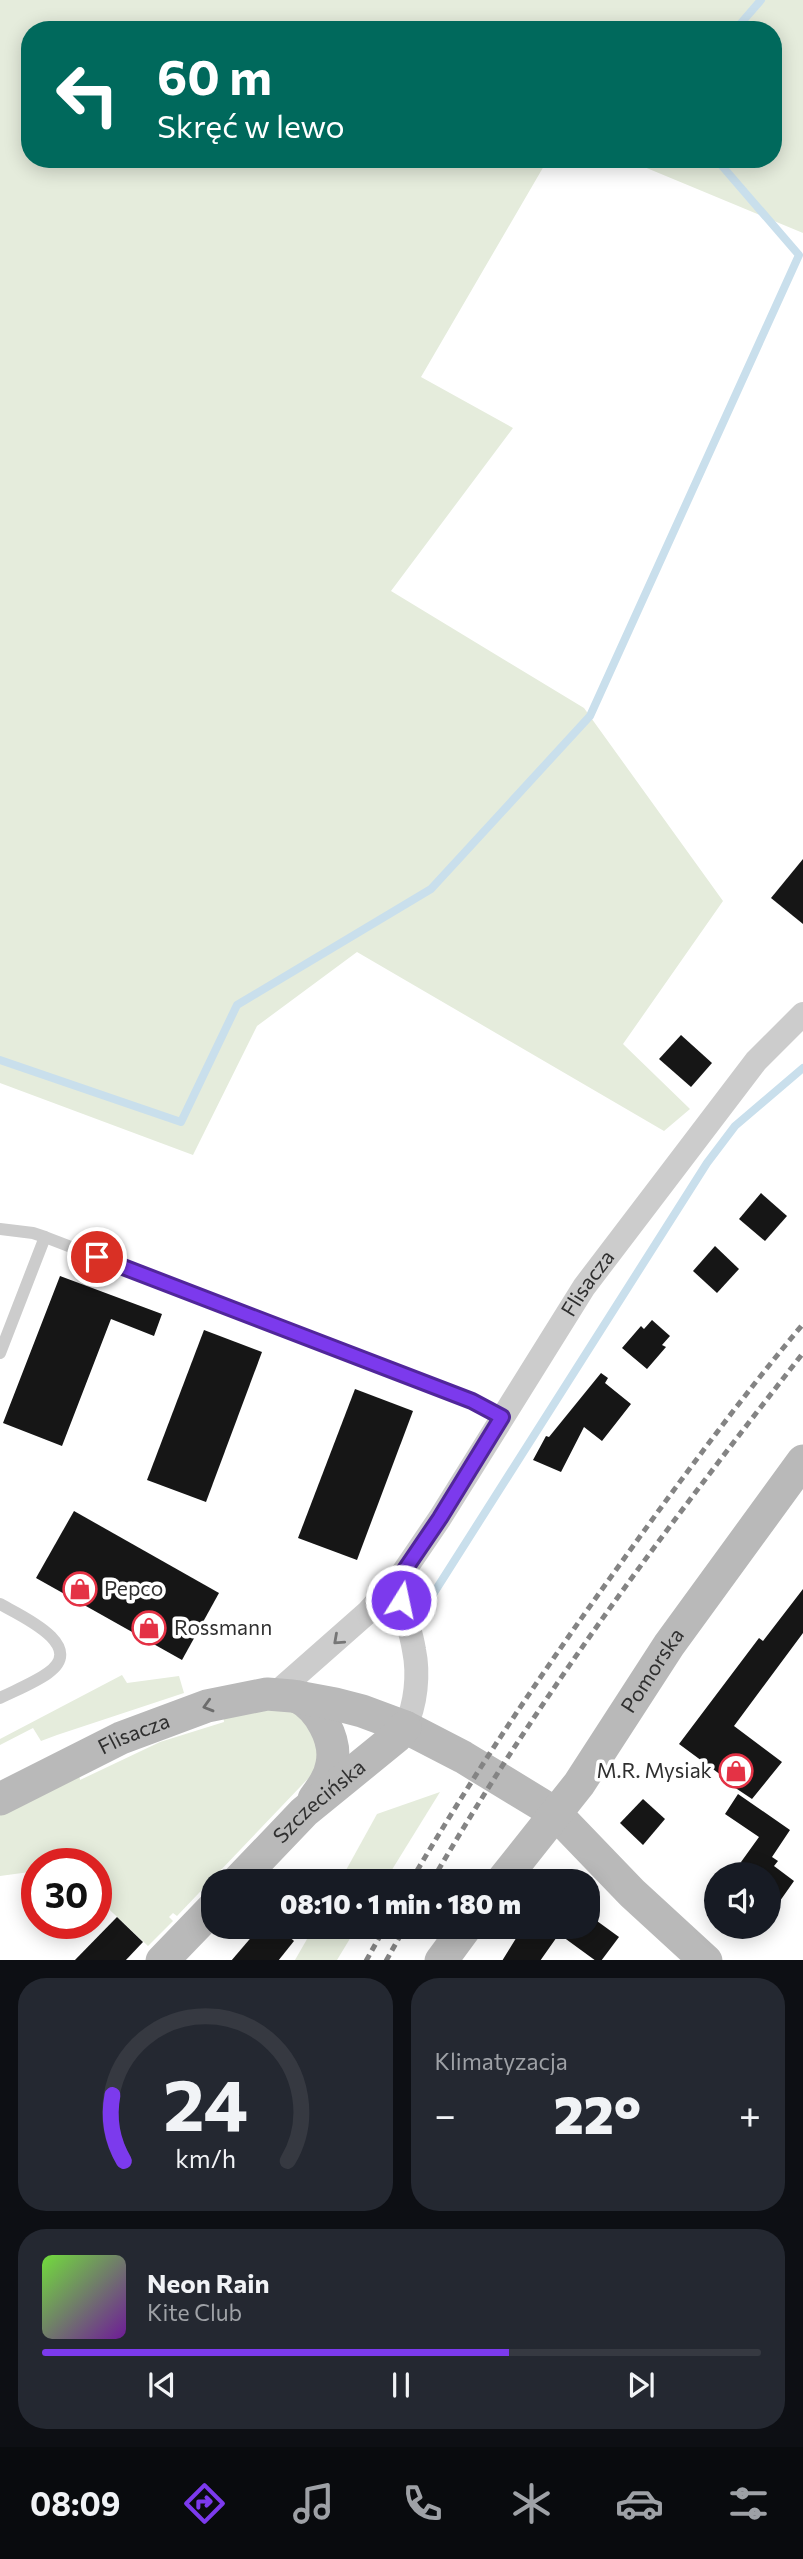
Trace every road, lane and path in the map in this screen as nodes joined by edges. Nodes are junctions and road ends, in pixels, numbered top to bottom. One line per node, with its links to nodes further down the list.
1 (803, 1014): 5 (street, Flisacza)
2 (0, 1228): 3 (lane)
3 (45, 1237): 4 (lane); 5 (lane)
4 (0, 1353)
5 (502, 1417): 7 (street, Flisacza)
6 (803, 1461): 14 (street, Pomorska)
7 (402, 1574): 9 (street, Flisacza, one-way to 9); 11 (street)
8 (0, 1604): 10 (lane)
9 (286, 1696): 11 (street, Flisacza); 12 (street, Flisacza, one-way to 12); 13 (street)
10 (0, 1698)
11 (405, 1727): 13 (street, Szczecińska); 14 (street, Flisacza)
12 (0, 1798)
13 (304, 1812): 15 (street, Szczecińska)
14 (555, 1814): 16 (street, Pomorska); 21 (street, Flisacza)
15 (249, 1869)
16 (511, 1869)
17 (201, 1920): 19 (street)
18 (457, 1939): 20 (street)
19 (163, 1960)
20 (442, 1960)
21 (705, 1960)

